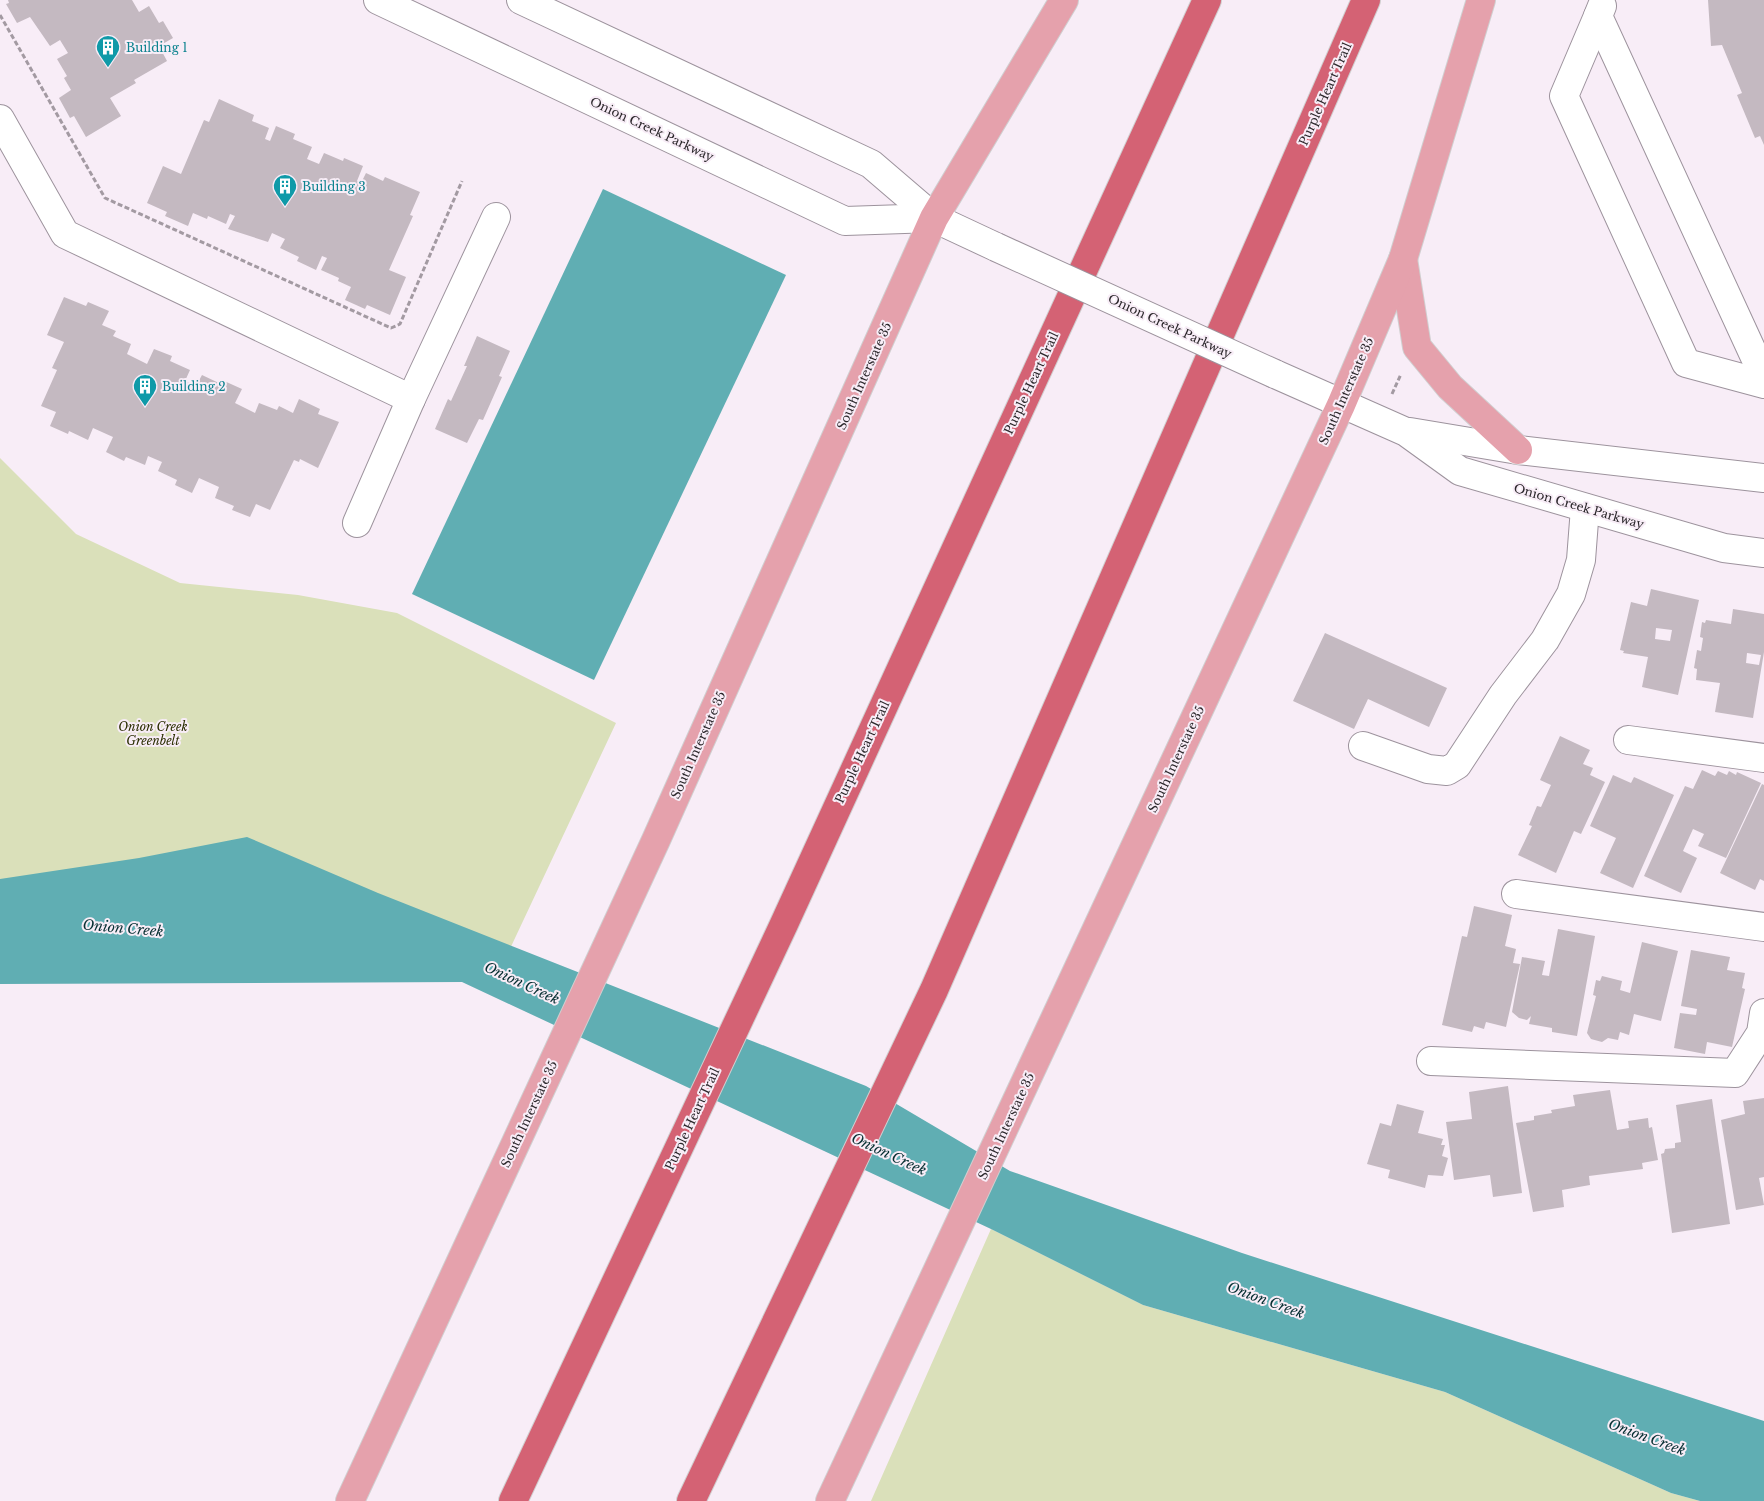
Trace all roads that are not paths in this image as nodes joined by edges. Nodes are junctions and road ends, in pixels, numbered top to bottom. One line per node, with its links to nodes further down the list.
1 (378, 0): 12 (street, Onion Creek Parkway)
2 (521, 0): 12 (street, Onion Creek Parkway)
3 (1064, 0): 12 (main road, South Interstate 35)
4 (1193, 0): 10 (highway)
5 (1207, 0): 10 (highway, Purple Heart Trail)
6 (1366, 0): 33 (highway, Purple Heart Trail)
7 (1481, 0): 13 (main road, South Interstate 35)
8 (1601, 8): 14 (street); 15 (street)
9 (0, 119): 16 (street)
10 (1131, 164): 32 (highway, Purple Heart Trail)
11 (496, 217): 16 (street)
12 (934, 218): 17 (street, Onion Creek Parkway, bridge); 31 (main road, South Interstate 35)
13 (1403, 259): 17 (main road, South Interstate 35); 19 (main road)
14 (1764, 377)
15 (1764, 384)
16 (411, 399): 22 (street)
17 (1341, 404): 18 (street, Onion Creek Parkway); 34 (main road, South Interstate 35)
18 (1406, 432): 19 (street, Onion Creek Parkway); 21 (street, Onion Creek Parkway)
19 (1518, 450): 20 (street, Onion Creek Parkway)
20 (1764, 478)
21 (1585, 508): 23 (street, Onion Creek Parkway); 25 (street)
22 (356, 523)
23 (1764, 554)
24 (1628, 740): 26 (street)
25 (1363, 746)
26 (1764, 758)
27 (1516, 894): 28 (street)
28 (1764, 927)
29 (1764, 1013): 30 (street)
30 (1431, 1061)
31 (350, 1501)
32 (513, 1501)
33 (691, 1501)
34 (830, 1501)

